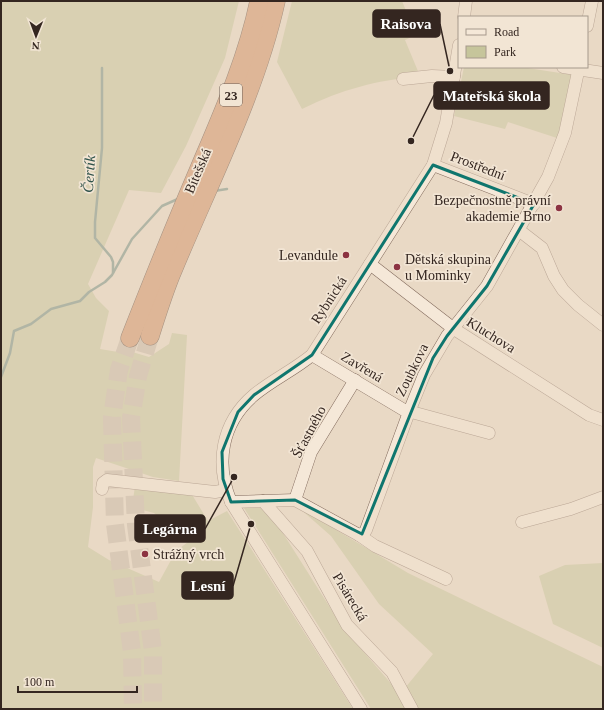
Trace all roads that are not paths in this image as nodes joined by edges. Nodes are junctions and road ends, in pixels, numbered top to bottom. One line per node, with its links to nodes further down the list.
1 (259, 1): 16 (highway, Bítešská / 23)
2 (276, 1): 16 (highway, Bítešská / 23)
3 (466, 1): 5 (street)
4 (592, 1): 6 (street)
5 (464, 16)
6 (588, 21)
7 (458, 55): 10 (street, Rybnická)
8 (579, 68): 9 (street); 13 (street, Zoubkova)
9 (603, 73)
10 (454, 76): 11 (street); 12 (street, Rybnická)
11 (403, 80)
12 (433, 165): 13 (street, Prostřední); 15 (street, Rybnická)
13 (534, 204): 14 (street, Zoubkova)
14 (520, 230): 17 (street); 18 (street, Zoubkova)
15 (370, 264): 18 (street, Kluchova); 21 (street, Rybnická)
16 (164, 272): 19 (highway, Bítešská / 23); 20 (highway, Bítešská / 23)
17 (603, 325)
18 (454, 329): 23 (street, Zoubkova); 24 (street, Kluchova)
19 (150, 336)
20 (130, 338)
21 (312, 355): 22 (street, Zavřená); 27 (street, Rybnická)
22 (355, 380): 23 (street, Zavřená); 29 (street, Šťastného)
23 (409, 412): 25 (street, Zavřená); 33 (street, Zoubkova)
24 (603, 420)
25 (489, 433)
26 (102, 489): 27 (street)
27 (226, 490): 31 (street, Rybnická)
28 (603, 497): 32 (street)
29 (294, 500): 30 (street); 33 (street)
30 (263, 501): 31 (street); 36 (street, Pisárecká)
31 (231, 502): 35 (street)
32 (522, 522)
33 (359, 535): 34 (street)
34 (446, 579)
35 (361, 709)
36 (412, 709)

